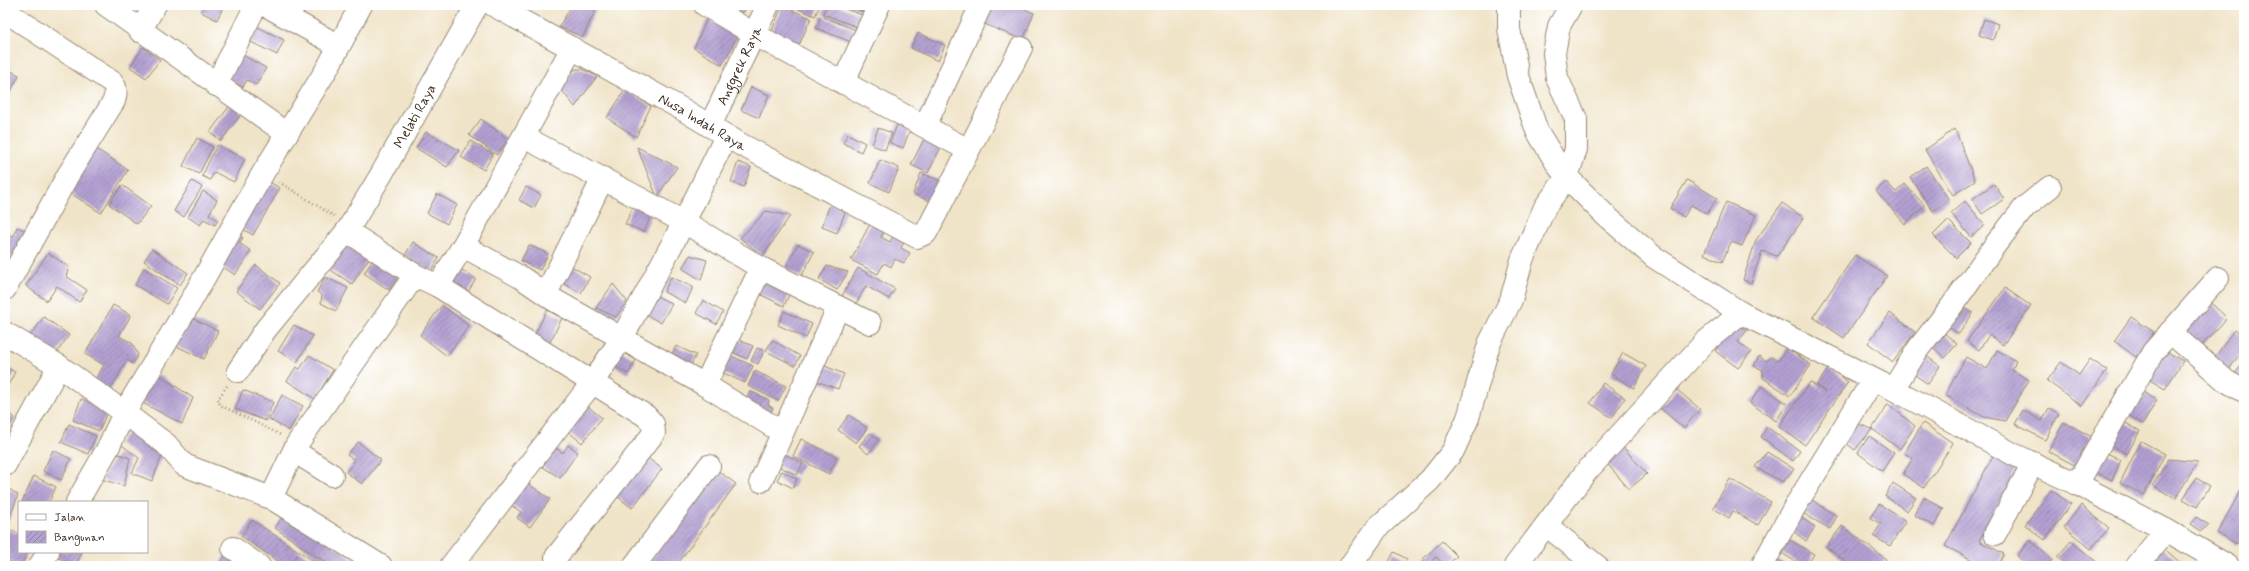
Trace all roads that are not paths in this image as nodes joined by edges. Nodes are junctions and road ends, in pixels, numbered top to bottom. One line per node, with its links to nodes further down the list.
1 (106, 5): 15 (street)
2 (154, 5): 15 (street)
3 (256, 5): 21 (street)
4 (265, 5): 17 (street)
5 (361, 5): 17 (street)
6 (477, 5): 31 (street, Melati Raya)
7 (493, 5): 18 (street, Nusa Indah Raya)
8 (705, 5): 16 (street)
9 (768, 5): 16 (street, Anggrek Raya)
10 (879, 5): 20 (street)
11 (982, 5): 22 (street)
12 (1509, 5): 27 (street)
13 (1571, 5): 27 (street)
14 (5, 11): 37 (street)
15 (140, 31): 21 (street)
16 (754, 34): 20 (street); 23 (street, Anggrek Raya)
17 (339, 46): 24 (street)
18 (572, 48): 23 (street, Nusa Indah Raya); 25 (street)
19 (1021, 48): 26 (street)
20 (843, 83): 22 (street)
21 (216, 85): 24 (street)
22 (925, 126): 26 (street)
23 (718, 131): 26 (street, Nusa Indah Raya); 30 (street, Anggrek Raya)
24 (287, 134): 52 (street)
25 (524, 137): 28 (street); 32 (street)
26 (968, 150)
27 (1567, 177): 40 (street); 74 (street)
28 (603, 178): 30 (street); 38 (street)
29 (2050, 187): 50 (street)
30 (684, 222): 33 (street); 44 (street, Anggrek Raya)
31 (348, 228): 34 (street); 46 (street, Melati Raya)
32 (463, 246): 36 (street); 38 (street)
33 (761, 268): 39 (street); 49 (street)
34 (415, 275): 36 (street); 54 (street)
35 (2218, 278): 43 (street)
36 (438, 286): 48 (street)
37 (5, 288)
38 (546, 294): 44 (street)
39 (838, 308): 41 (street); 53 (street)
40 (1741, 313): 47 (street); 63 (street)
41 (870, 322)
42 (5, 332): 45 (street)
43 (2170, 332): 51 (street); 60 (street)
44 (622, 338): 48 (street, Anggrek Raya); 49 (street)
45 (59, 366): 52 (street); 56 (street)
46 (238, 371)
47 (1873, 380): 50 (street); 77 (street)
48 (592, 383): 68 (street); 72 (street, Anggrek Raya)
49 (705, 384): 53 (street)
50 (1893, 389): 55 (street)
51 (2244, 391)
52 (124, 413): 61 (street); 62 (street)
53 (782, 432): 59 (street)
54 (295, 447): 58 (street); 61 (street)
55 (2032, 463): 60 (street); 65 (street)
56 (5, 465)
57 (709, 466): 73 (street)
58 (332, 475)
59 (761, 481)
60 (2077, 484): 64 (street)
61 (271, 498): 71 (street)
62 (78, 501)
63 (1546, 525): 75 (street); 76 (street)
64 (2166, 530): 78 (street); 79 (street)
65 (1995, 534)
66 (233, 548): 70 (street)
67 (47, 553): 69 (street)
68 (556, 557)
69 (40, 566)
70 (259, 566)
71 (381, 566)
72 (451, 566)
73 (634, 566)
74 (1350, 566)
75 (1515, 566)
76 (1597, 566)
77 (1762, 566)
78 (2137, 566)
79 (2228, 566)

